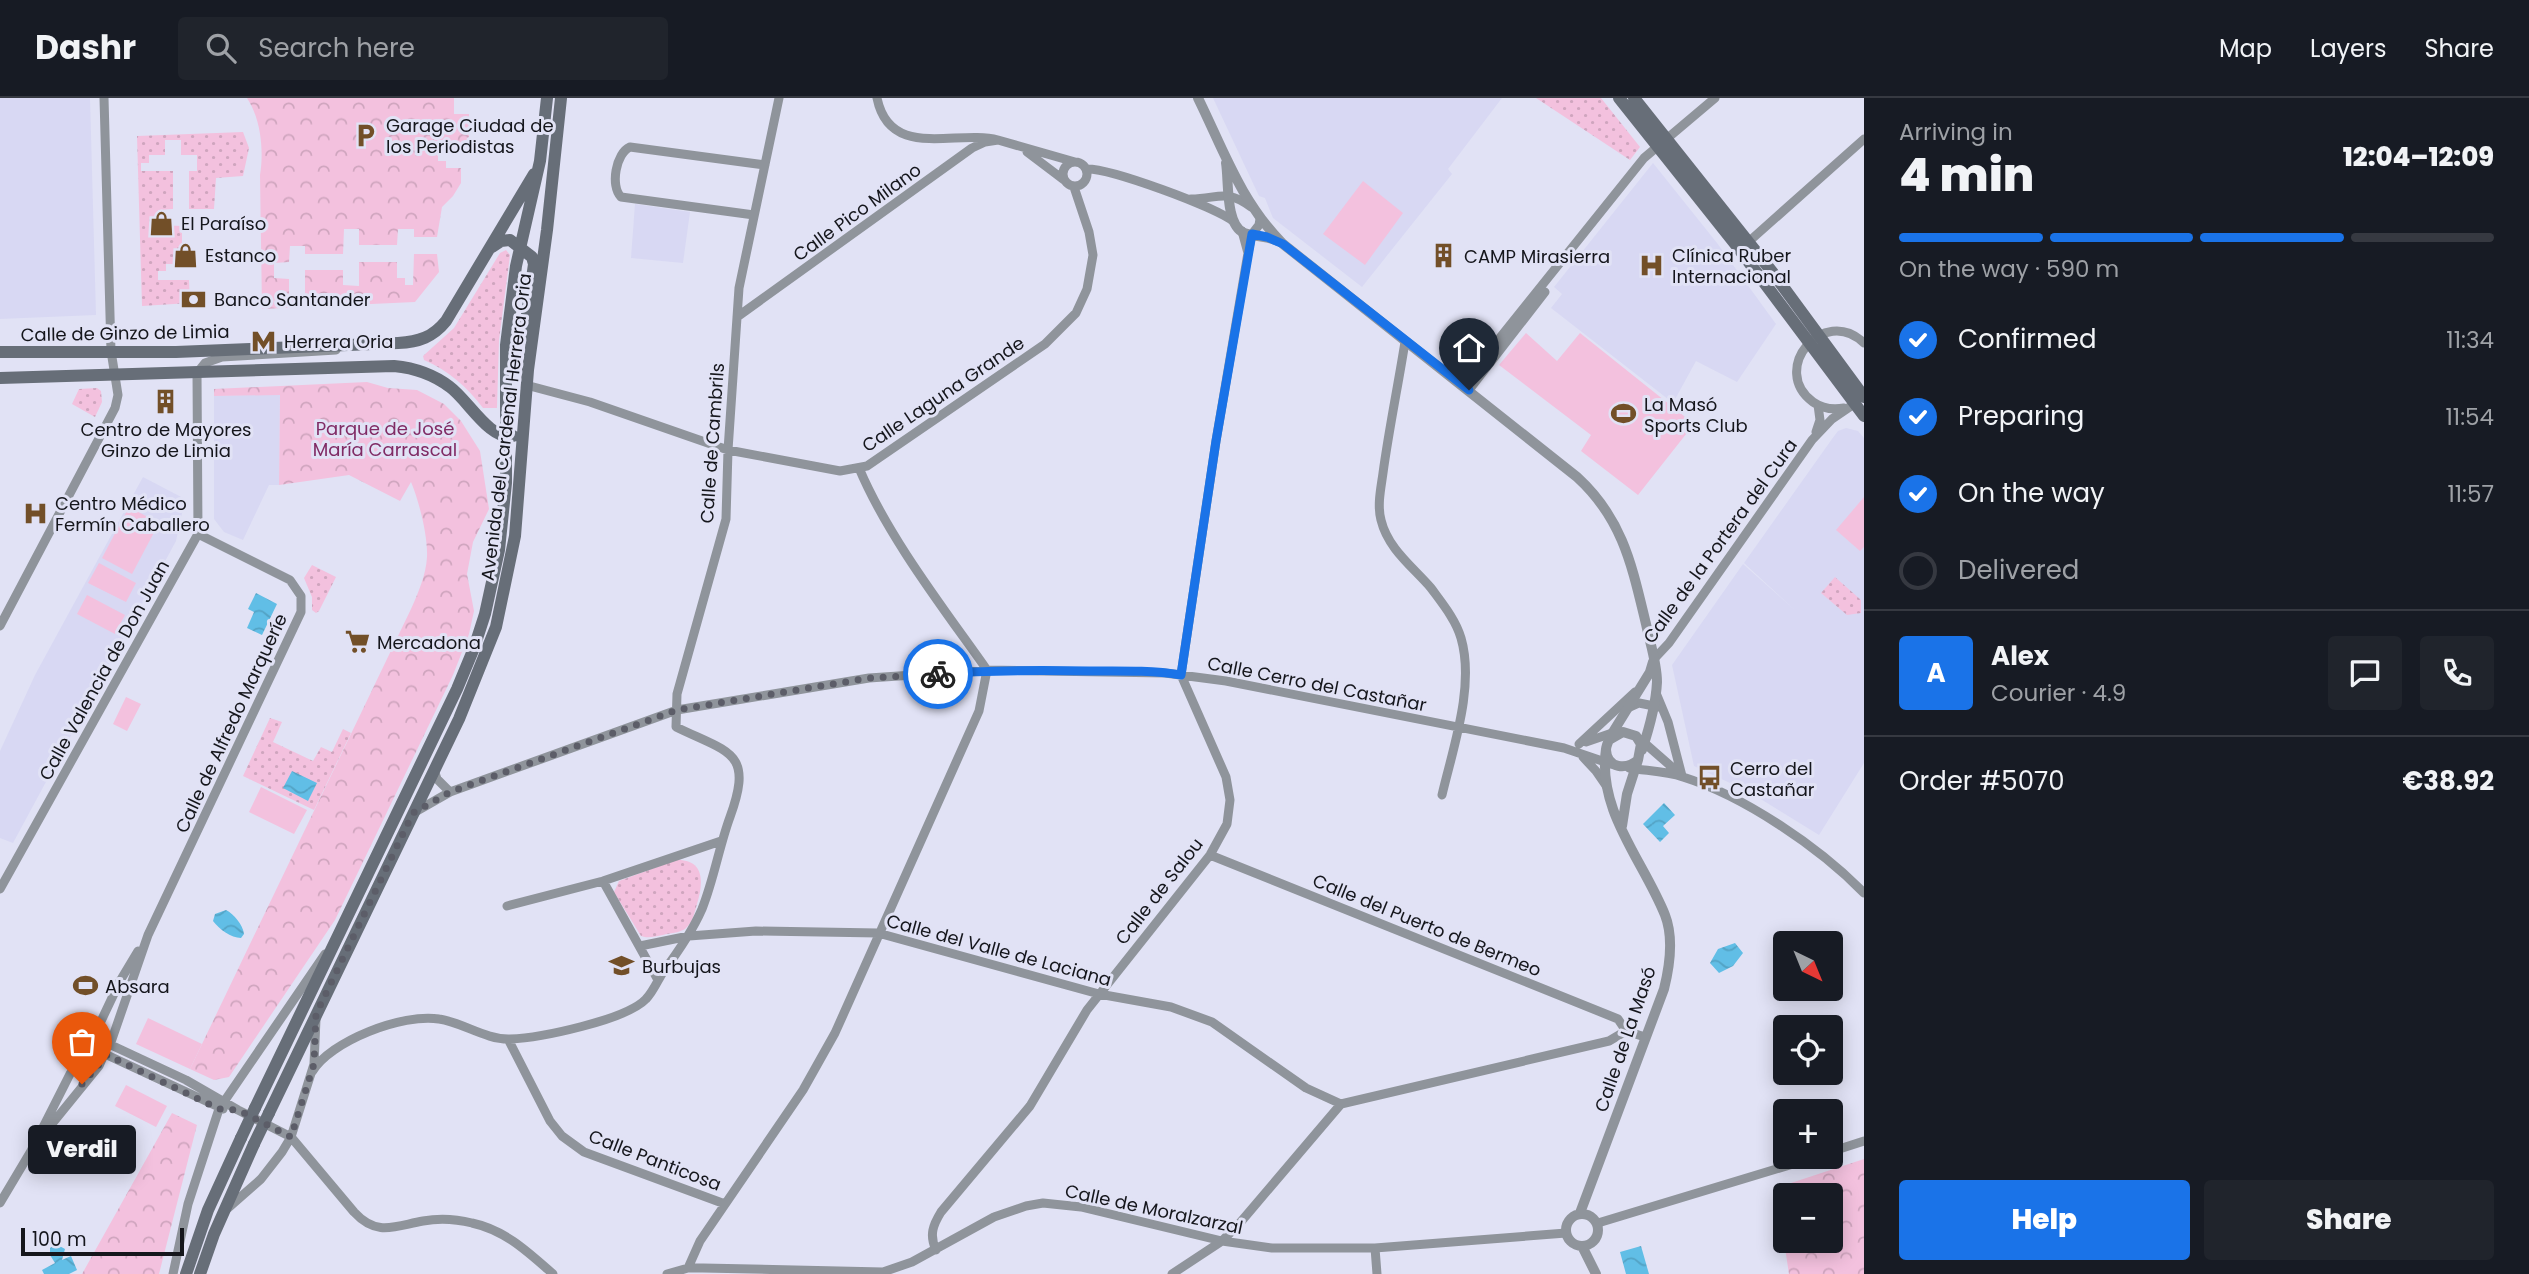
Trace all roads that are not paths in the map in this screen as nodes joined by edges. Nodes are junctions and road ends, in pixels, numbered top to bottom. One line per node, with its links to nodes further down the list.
1 (547, 98): 17 (main road, Avenida del Cardenal Herrera Oria)
2 (561, 98): 41 (main road, Avenida del Cardenal Herrera Oria)
3 (779, 98): 19 (street, Calle de Cambrils)
4 (877, 98): 11 (street)
5 (1198, 98): 16 (street)
6 (1619, 98): 14 (main road)
7 (1634, 98): 14 (main road)
8 (1715, 98): 14 (street)
9 (105, 99): 39 (street)
10 (972, 136): 11 (street); 13 (street); 15 (street)
11 (948, 139): 15 (street)
12 (1864, 139): 30 (street)
13 (1002, 141): 15 (street, Calle Pico Milano); 18 (street); 21 (street)
14 (1663, 143): 30 (main road); 46 (street)
15 (970, 150): 33 (street, Calle Pico Milano)
16 (1225, 156): 23 (street); 25 (street)
17 (540, 161): 31 (main road, Avenida del Cardenal Herrera Oria); 32 (main road, Calle de Ginzo de Limia)
18 (1075, 162): 20 (street); 21 (street)
19 (765, 165): 26 (street, Calle de Cambrils); 26 (street)
20 (1086, 169): 22 (street); 24 (street)
21 (1064, 180): 22 (street)
22 (1074, 187): 54 (street, Calle Laguna Grande)
23 (1227, 194): 24 (street); 25 (street); 28 (street)
24 (1189, 200): 28 (street)
25 (1251, 207): 27 (street); 28 (street)
26 (754, 215): 33 (street, Calle de Cambrils)
27 (1260, 219): 28 (street); 29 (street)
28 (1240, 226): 29 (street); 59 (street)
29 (1283, 244): 36 (street)
30 (1743, 244): 35 (main road)
31 (521, 247): 32 (main road); 41 (main road); 51 (main road, Avenida del Cardenal Herrera Oria)
32 (486, 256): 38 (main road, Calle de Ginzo de Limia)
33 (737, 317): 53 (street, Calle de Cambrils)
34 (1859, 334): 35 (street); 37 (street)
35 (1813, 339): 47 (main road); 48 (street)
36 (1405, 342): 46 (street); 64 (street)
37 (1864, 343)
38 (376, 344): 39 (main road, Calle de Ginzo de Limia); 42 (street, Calle de Ginzo de Limia)
39 (111, 351): 40 (main road, Calle de Ginzo de Limia); 43 (street)
40 (0, 352)
41 (527, 370): 45 (main road, Avenida del Cardenal Herrera Oria)
42 (197, 373): 43 (main road, Calle de Ginzo de Limia); 51 (main road, Calle de Ginzo de Limia); 55 (street, Calle Valencia de Don Juan)
43 (116, 375): 44 (main road, Calle de Ginzo de Limia); 56 (street)
44 (0, 378)
45 (526, 385): 50 (main road, Avenida del Cardenal Herrera Oria); 53 (street, Calle Laguna Grande)
46 (1465, 387): 57 (street)
47 (1859, 401): 48 (street); 49 (main road); 52 (street, Calle de la Portera del Cura)
48 (1818, 405): 52 (street, Calle de la Portera del Cura)
49 (1864, 416)
50 (524, 428): 51 (main road); 69 (main road, Avenida del Cardenal Herrera Oria)
51 (506, 437): 84 (main road, Avenida del Cardenal Herrera Oria)
52 (1812, 440): 57 (street, Calle de la Portera del Cura)
53 (728, 450): 54 (street, Calle Laguna Grande); 63 (street, Calle de Cambrils)
54 (859, 468): 58 (street)
55 (198, 534): 81 (street, Calle Valencia de Don Juan); 86 (street, Calle de Alfredo Marqueríe)
56 (0, 626)
57 (1654, 659): 60 (street, Calle de La Masó); 61 (street)
58 (988, 670): 59 (street, Calle Cerro del Castañar); 63 (street, Calle Cerro del Castañar); 85 (street)
59 (1181, 675): 64 (street, Calle Cerro del Castañar); 79 (street, Calle de Salou)
60 (1640, 689): 62 (street, Calle de La Masó); 66 (street)
61 (1658, 703): 62 (street); 67 (street); 71 (street)
62 (1628, 708): 65 (street, Calle de La Masó)
63 (677, 710): 74 (street, Calle Cerro del Castañar); 78 (street)
64 (1457, 726): 66 (street, Calle Cerro del Castañar); 75 (street)
65 (1613, 738): 66 (street); 67 (street); 67 (street); 68 (street, Calle de La Masó)
66 (1578, 748): 68 (street, Calle Cerro del Castañar); 72 (street)
67 (1634, 756): 68 (street, Calle Cerro del Castañar); 70 (street, Calle Cerro del Castañar); 71 (street, Calle Cerro del Castañar); 73 (street)
68 (1604, 762): 72 (street, Calle de La Masó)
69 (434, 769): 74 (street); 76 (main road, Avenida del Cardenal Herrera Oria)
70 (1656, 771): 71 (street, Calle Cerro del Castañar); 73 (street)
71 (1682, 776): 82 (street, Calle Cerro del Castañar)
72 (1607, 787): 77 (street, Calle de La Masó)
73 (1629, 787): 77 (street)
74 (450, 792): 76 (street, Calle Cerro del Castañar)
75 (1443, 795)
76 (413, 813): 91 (main road, Avenida del Cardenal Herrera Oria)
77 (1622, 829): 94 (street, Calle de La Masó)
78 (721, 841): 80 (street); 87 (street)
79 (1210, 855): 90 (street, Calle de Salou); 92 (street, Calle del Puerto de Bermeo)
80 (603, 881): 83 (street); 88 (street)
81 (0, 889)
82 (1864, 893)
83 (508, 906)
84 (341, 932): 102 (street, Avenida del Cardenal Herrera Oria); 123 (main road, Avenida del Cardenal Herrera Oria, bridge)
85 (878, 933): 87 (street, Calle del Valle de Laciana); 90 (street, Calle del Valle de Laciana); 112 (street)
86 (148, 935): 93 (street, Calle de Alfredo Marqueríe); 97 (street, Calle de Alfredo Marqueríe)
87 (689, 936): 88 (street, Calle del Valle de Laciana); 89 (street)
88 (640, 946): 89 (street)
89 (658, 980): 96 (street)
90 (1098, 994): 103 (street, Calle del Valle de Laciana); 119 (street, Calle de Salou)
91 (316, 1014): 95 (street, Avenida del Cardenal Herrera Oria); 113 (main road, Avenida del Cardenal Herrera Oria, bridge)
92 (1626, 1031): 94 (street, Calle del Puerto de Bermeo); 103 (street)
93 (94, 1035): 97 (street); 98 (street)
94 (1645, 1037): 114 (street, Calle de La Masó)
95 (316, 1038): 99 (street); 101 (street, Avenida del Cardenal Herrera Oria)
96 (508, 1039): 99 (street); 112 (street, Calle Panticosa)
97 (111, 1043): 100 (street); 102 (street)
98 (88, 1050): 100 (street); 109 (street)
99 (335, 1050): 101 (street)
100 (105, 1056): 104 (street); 109 (street)
101 (312, 1072): 106 (street, Avenida del Cardenal Herrera Oria)
102 (223, 1100): 104 (street, Avenida del Cardenal Herrera Oria); 105 (street)
103 (1341, 1104): 116 (street)
104 (219, 1109): 105 (street); 122 (street, Avenida del Cardenal Herrera Oria)
105 (238, 1110): 106 (street)
106 (291, 1137): 113 (street, Avenida del Cardenal Herrera Oria); 125 (street)
107 (1864, 1141): 108 (street)
108 (1843, 1148)
109 (31, 1151): 111 (street)
110 (1773, 1168): 114 (street)
111 (0, 1203)
112 (725, 1203): 120 (street)
113 (223, 1211): 124 (main road, Avenida del Cardenal Herrera Oria)
114 (1589, 1217): 115 (street); 117 (street)
115 (1566, 1233): 117 (street); 118 (street, Calle de Moralzarzal)
116 (1222, 1241): 118 (street, Calle de Moralzarzal); 119 (street, Calle de Moralzarzal); 127 (street)
117 (1586, 1245): 129 (street)
118 (1376, 1248): 128 (street)
119 (936, 1250): 121 (street, Calle de Moralzarzal)
120 (688, 1268): 121 (street, Calle de Moralzarzal); 126 (street, Calle de Moralzarzal)
121 (896, 1272)
122 (173, 1274)
123 (186, 1274)
124 (200, 1274)
125 (553, 1274)
126 (667, 1274)
127 (1172, 1274)
128 (1377, 1274)
129 (1595, 1274)

